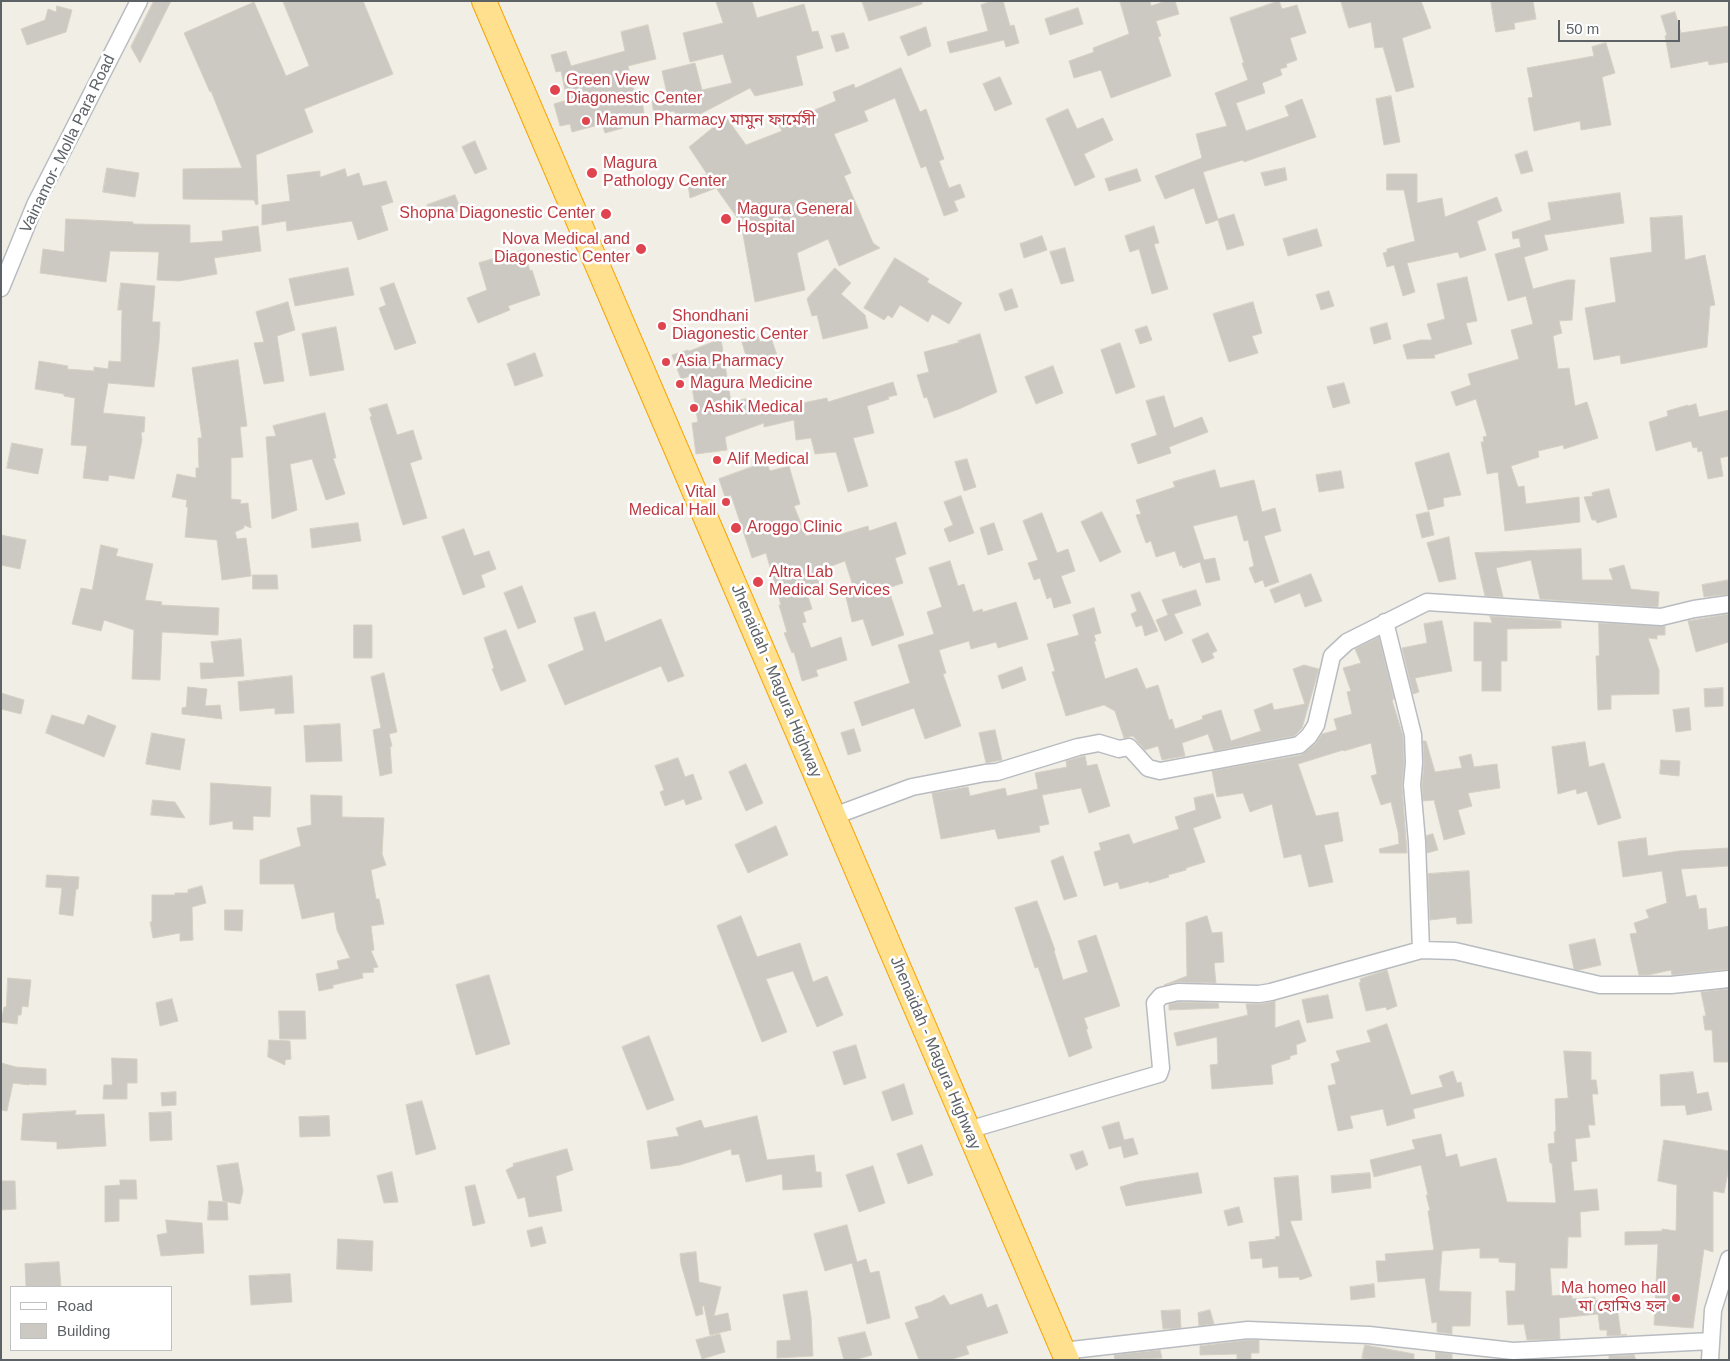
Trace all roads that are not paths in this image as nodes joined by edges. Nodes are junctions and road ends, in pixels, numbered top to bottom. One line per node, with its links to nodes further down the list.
1 (139, 1): 3 (street, Vainamor- Molla Para Road)
2 (484, 1): 6 (highway, Jhenaidah - Magura Highway)
3 (1, 288)
4 (1729, 604): 5 (street)
5 (1385, 622): 6 (street); 7 (street)
6 (834, 816): 9 (highway, Jhenaidah - Magura Highway)
7 (1421, 950): 8 (street); 9 (street)
8 (1729, 979)
9 (968, 1130): 12 (highway, Jhenaidah - Magura Highway)
10 (1729, 1259): 11 (street)
11 (1711, 1341): 12 (street); 13 (street)
12 (1065, 1355)
13 (1710, 1360)

